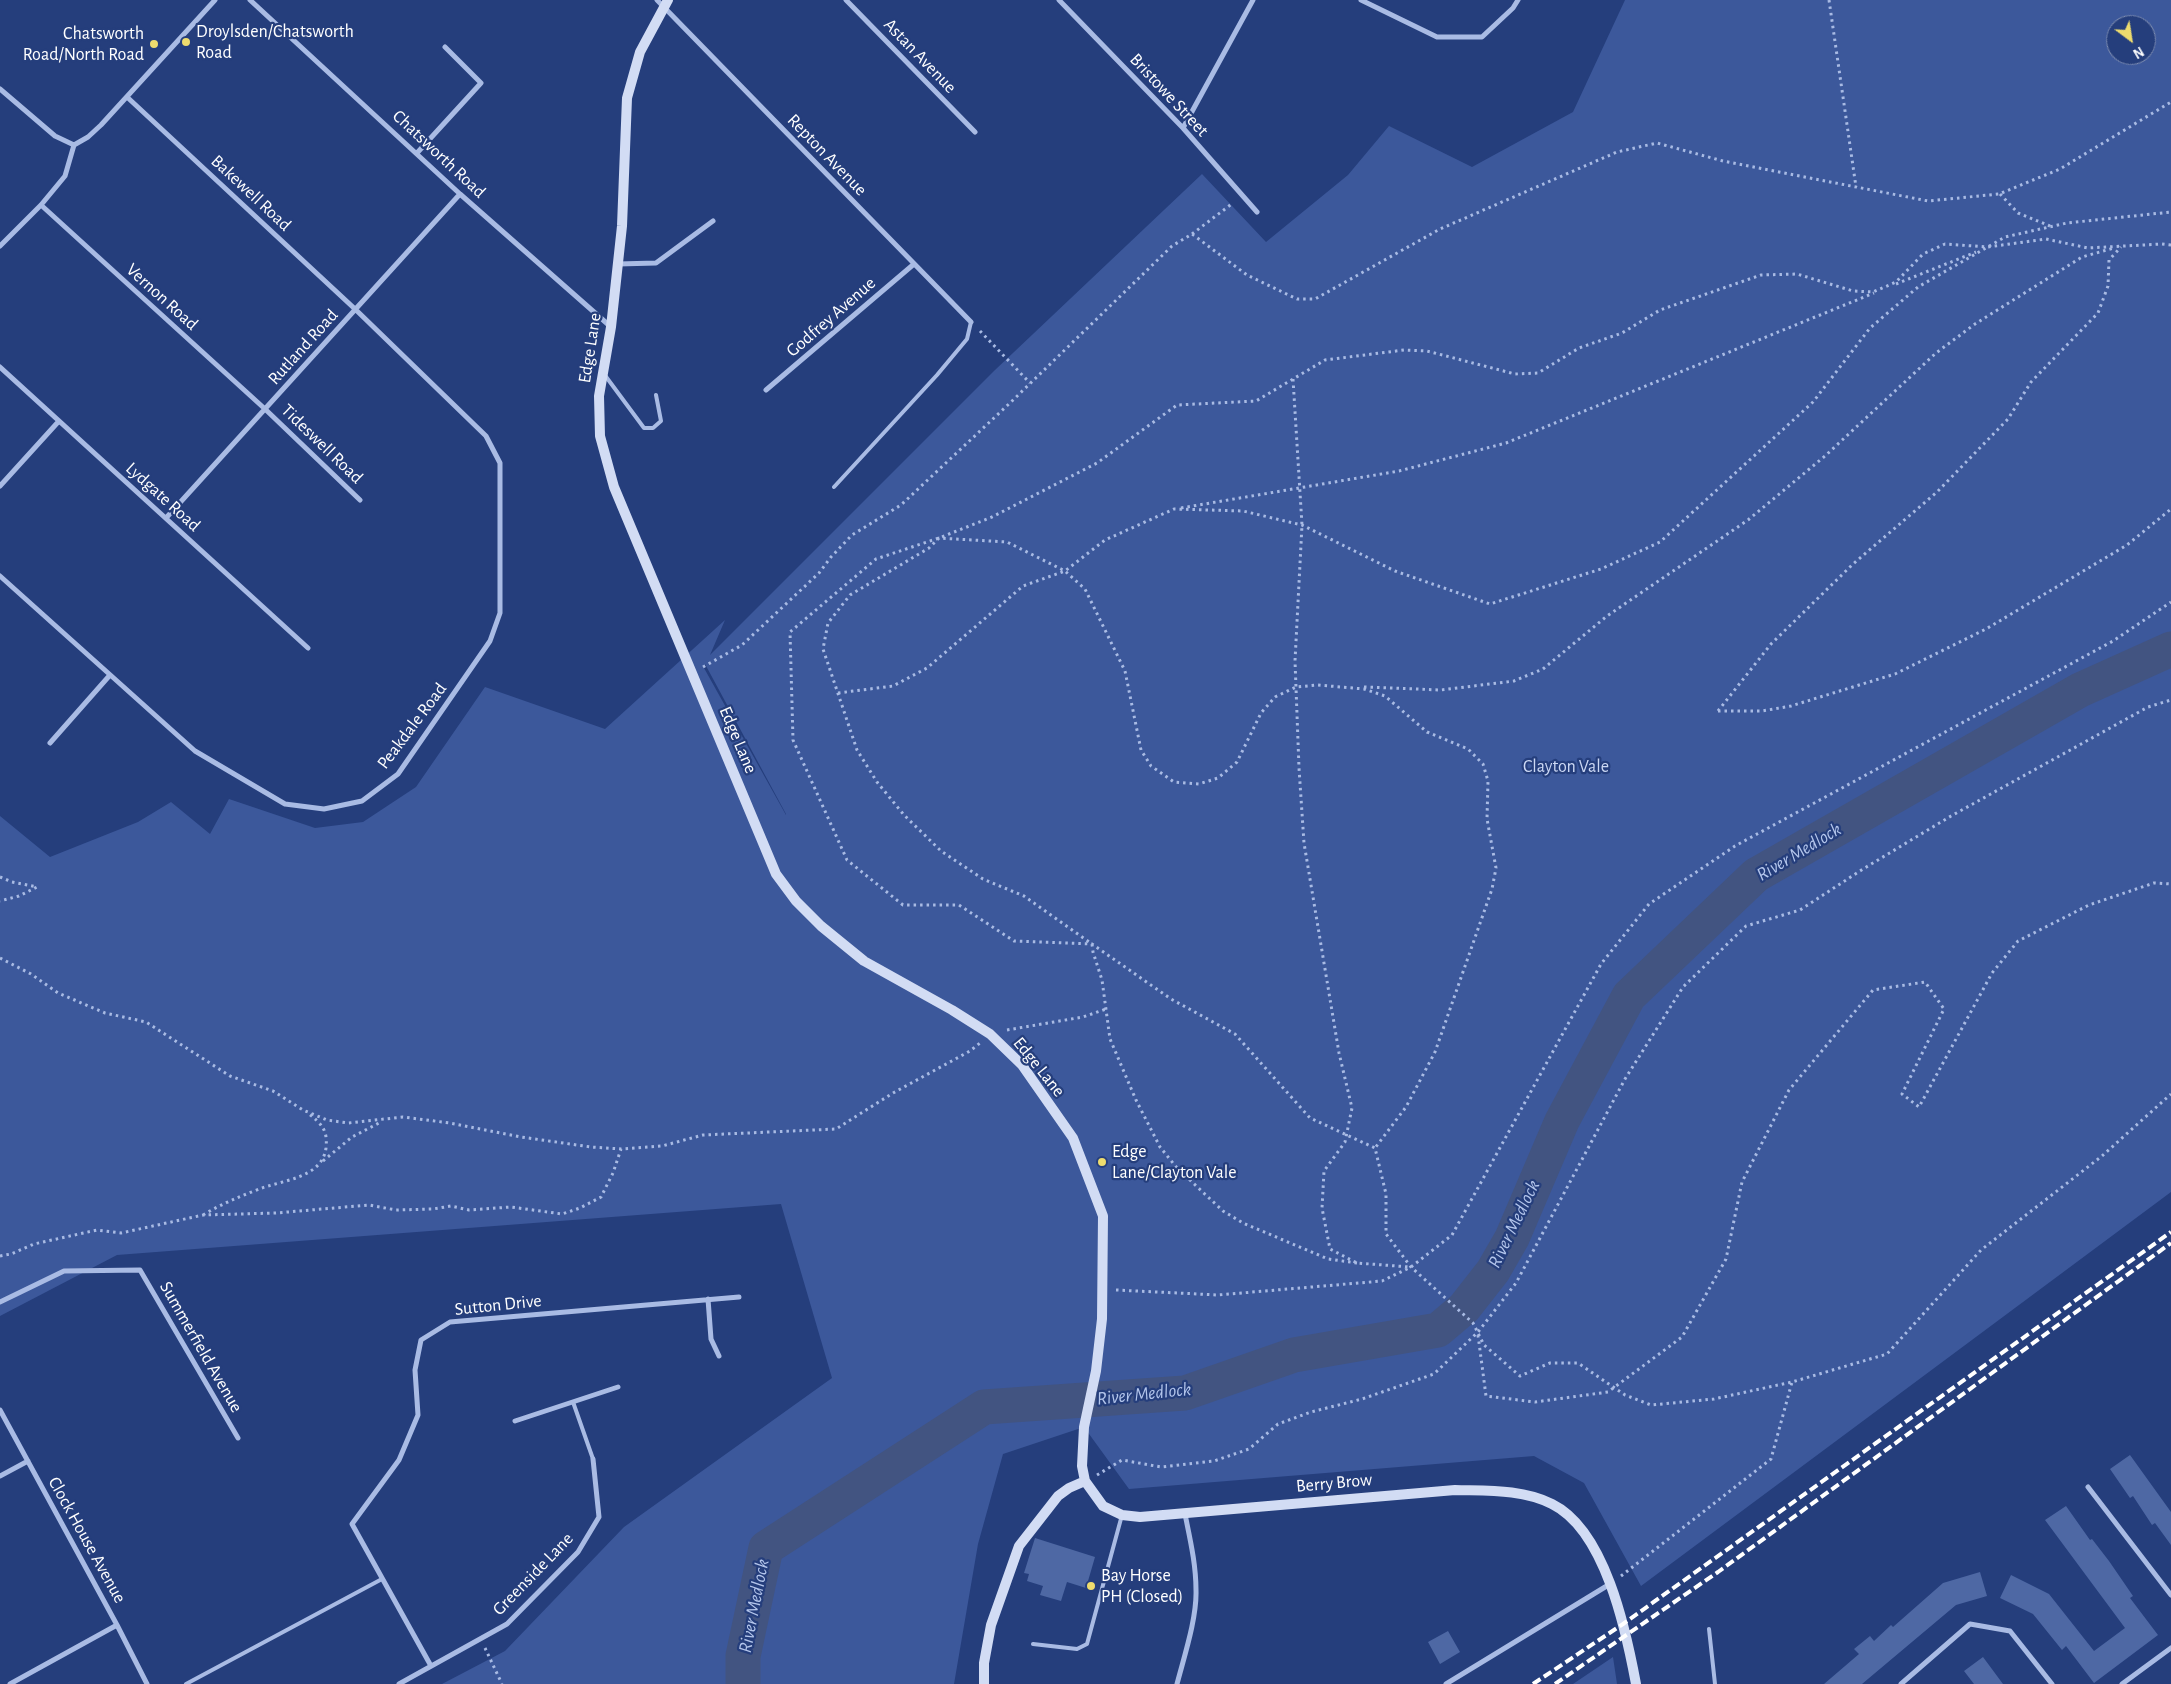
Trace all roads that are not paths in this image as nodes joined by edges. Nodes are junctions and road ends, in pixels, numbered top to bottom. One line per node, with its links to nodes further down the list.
1 (215, 0): 11 (street)
2 (250, 0): 15 (street, Chatsworth Road)
3 (846, 0): 13 (street, Astan Avenue)
4 (1059, 0): 12 (street, Bristowe Street)
5 (1253, 0): 12 (street)
6 (1361, 0): 7 (street)
7 (1518, 0)
8 (663, 2): 21 (street, Edge Lane); 22 (street, Repton Avenue)
9 (445, 47): 15 (street)
10 (0, 89): 14 (street)
11 (127, 96): 14 (street); 23 (street, Bakewell Road)
12 (1183, 128): 18 (street, Bristowe Street)
13 (975, 132)
14 (74, 145): 17 (street)
15 (417, 153): 16 (street, Chatsworth Road)
16 (460, 194): 23 (street, Rutland Road); 25 (street, Chatsworth Road)
17 (41, 206): 20 (street); 30 (street, Vernon Road)
18 (1257, 212)
19 (713, 221): 21 (street)
20 (0, 246)
21 (618, 264): 25 (street, Edge Lane)
22 (914, 264): 24 (street, Repton Avenue); 28 (street, Godfrey Avenue)
23 (356, 309): 30 (street, Rutland Road); 38 (street, Peakdale Road)
24 (971, 322): 33 (lane)
25 (611, 327): 27 (street, Edge Lane)
26 (0, 367): 31 (street, Lydgate Road)
27 (603, 373): 29 (lane); 48 (street, Edge Lane)
28 (766, 390)
29 (656, 395)
30 (265, 409): 34 (street, Tideswell Road); 35 (street, Rutland Road)
31 (59, 422): 32 (street); 35 (street, Lydgate Road)
32 (0, 486)
33 (834, 487)
34 (360, 500)
35 (166, 518): 37 (street, Lydgate Road)
36 (0, 576): 38 (street, Peakdale Road)
37 (308, 648)
38 (110, 674): 39 (street)
39 (50, 743)
40 (738, 1297): 41 (street, Sutton Drive)
41 (708, 1299): 43 (street); 57 (street, Sutton Drive)
42 (0, 1302): 49 (street, Summerfield Avenue)
43 (719, 1356)
44 (618, 1387): 45 (street)
45 (573, 1402): 47 (street); 50 (lane)
46 (0, 1410): 51 (street, Clock House Avenue)
47 (515, 1421)
48 (1084, 1427): 53 (street, Berry Brow)
49 (238, 1438)
50 (593, 1459): 64 (street, Greenside Lane)
51 (28, 1461): 52 (street); 60 (street, Clock House Avenue)
52 (0, 1476)
53 (1085, 1481): 56 (street, Berry Brow); 69 (street)
54 (2088, 1487): 59 (street)
55 (1185, 1514): 56 (street, Berry Brow); 58 (street, Berry Brow); 70 (street)
56 (1122, 1515): 62 (lane)
57 (382, 1578): 64 (street, Sutton Drive); 67 (lane)
58 (1610, 1584): 71 (street); 72 (street, Berry Brow)
59 (2171, 1595)
60 (117, 1625): 65 (street); 66 (street, Clock House Avenue)
61 (1710, 1629): 73 (lane)
62 (1033, 1644)
63 (2171, 1648): 76 (street)
64 (431, 1666): 68 (street, Greenside Lane)
65 (10, 1684)
66 (147, 1684)
67 (186, 1684)
68 (399, 1684)
69 (984, 1684)
70 (1177, 1684)
71 (1446, 1684)
72 (1636, 1684)
73 (1715, 1684)
74 (1901, 1684): 75 (street)
75 (2052, 1684)
76 (2122, 1684)

